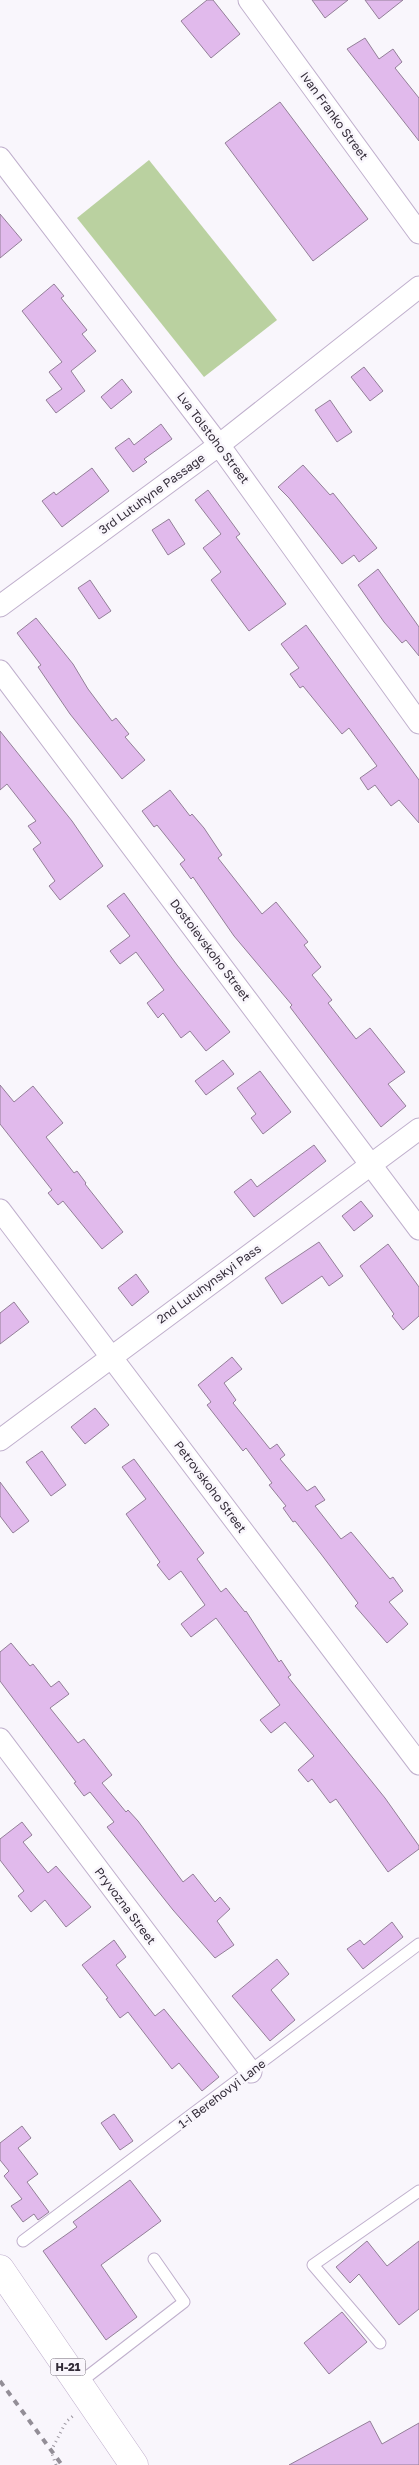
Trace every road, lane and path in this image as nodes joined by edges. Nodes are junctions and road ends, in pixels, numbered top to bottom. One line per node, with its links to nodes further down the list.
1 (249, 0): 3 (street, Ivan Franko Street)
2 (0, 158): 5 (street, Lva Tolstoho Street)
3 (419, 232)
4 (419, 287): 5 (street, 3rd Lutuhyne Passage)
5 (219, 445): 6 (street, 3rd Lutuhyne Passage); 8 (street, Lva Tolstoho Street)
6 (0, 606)
7 (0, 672): 10 (street, Dostoievskoho Street)
8 (419, 723)
9 (419, 1129): 10 (street, 2nd Lutuhynskyi Pass)
10 (372, 1166): 12 (street, Dostoievskoho Street); 13 (street, 2nd Lutuhynskyi Pass)
11 (0, 1210): 13 (street, Petrovskoho Street)
12 (419, 1229)
13 (111, 1356): 14 (street, 2nd Lutuhynskyi Pass); 16 (street, Petrovskoho Street)
14 (0, 1440)
15 (0, 1739): 18 (street, Pryvozna Street)
16 (419, 1764)
17 (419, 1944): 18 (lane, 1-i Berehovyi Lane)
18 (251, 2072): 20 (lane, 1-i Berehovyi Lane)
19 (419, 2191): 23 (lane)
20 (23, 2241)
21 (154, 2259): 24 (lane)
22 (0, 2269): 24 (main road, Н-21)
23 (380, 2343)
24 (84, 2392): 25 (path); 26 (main road, Н-21)
25 (56, 2465)
26 (134, 2465)

